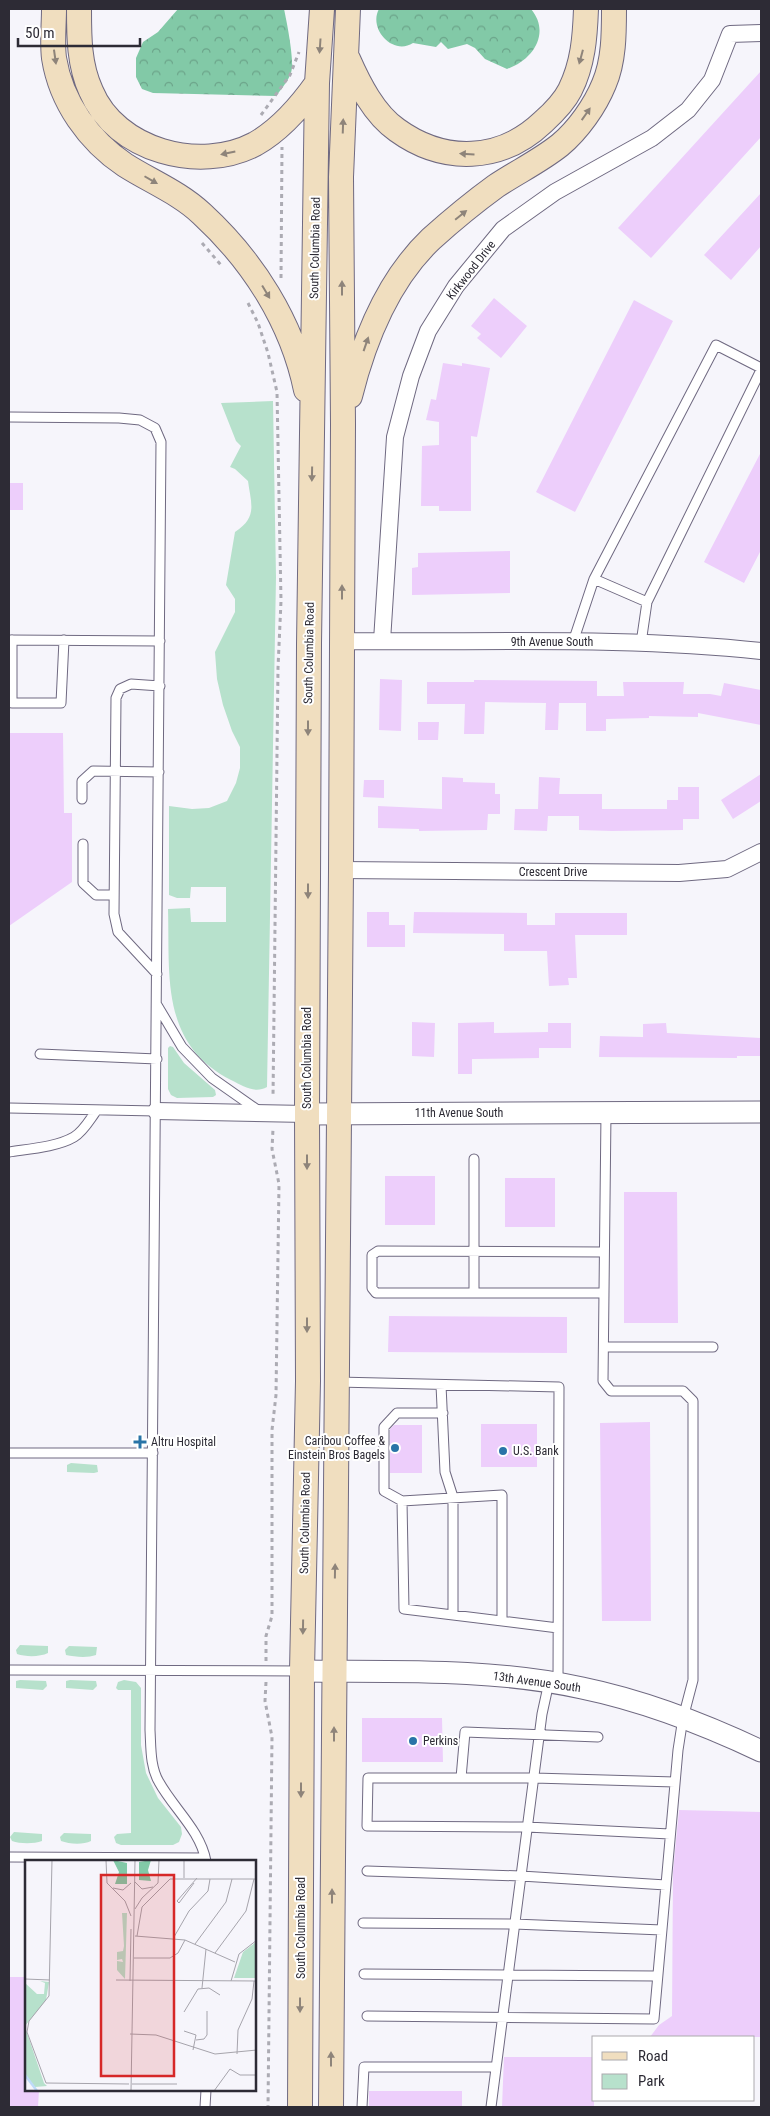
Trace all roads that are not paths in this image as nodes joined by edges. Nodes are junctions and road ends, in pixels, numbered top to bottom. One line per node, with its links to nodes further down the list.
1 (54, 9): 13 (main road, one-way to 13)
2 (79, 9): 9 (main road, one-way to 2)
3 (322, 9): 9 (main road, South Columbia Road, one-way to 9)
4 (348, 9): 8 (main road, South Columbia Road)
5 (586, 9): 8 (main road, one-way to 8)
6 (614, 9): 12 (main road, one-way to 6)
7 (761, 33): 21 (street, Kirkwood Drive)
8 (346, 56): 12 (main road, South Columbia Road, one-way to 8)
9 (317, 84): 13 (main road, South Columbia Road)
10 (761, 369): 15 (lane); 16 (lane)
11 (9, 417): 19 (lane)
12 (343, 424): 20 (main road, South Columbia Road, one-way to 12)
13 (313, 425): 14 (main road, South Columbia Road, one-way to 14)
14 (310, 571): 20 (main road); 44 (main road, South Columbia Road, one-way to 44)
15 (594, 579): 16 (lane); 22 (lane)
16 (647, 602): 23 (lane)
17 (10, 640): 18 (lane); 18 (lane)
18 (64, 640): 19 (lane)
19 (160, 641): 25 (lane)
20 (342, 641): 21 (street, 9th Avenue South); 31 (main road, South Columbia Road)
21 (382, 641): 22 (street, 9th Avenue South)
22 (573, 642): 23 (street, 9th Avenue South)
23 (641, 643): 24 (street, 9th Avenue South)
24 (761, 651)
25 (160, 686): 26 (lane); 27 (lane)
26 (115, 770): 27 (lane); 28 (lane); 32 (lane)
27 (159, 772): 33 (lane)
28 (82, 799)
29 (83, 844): 32 (lane)
30 (761, 852): 31 (street, Crescent Drive)
31 (341, 870): 42 (main road, South Columbia Road)
32 (114, 895): 33 (lane)
33 (157, 974): 34 (lane)
34 (157, 1005): 36 (lane); 40 (lane)
35 (40, 1054): 36 (lane)
36 (157, 1059): 39 (lane)
37 (9, 1108): 38 (lane)
38 (96, 1110): 39 (lane); 45 (lane)
39 (156, 1111): 40 (street, 11th Avenue South); 57 (lane)
40 (261, 1112): 44 (street, 11th Avenue South)
41 (761, 1112): 43 (street, 11th Avenue South)
42 (338, 1113): 43 (street, 11th Avenue South); 44 (street, 11th Avenue South); 53 (main road, South Columbia Road)
43 (606, 1113): 48 (lane)
44 (306, 1114): 65 (main road, South Columbia Road, one-way to 65)
45 (9, 1152)
46 (474, 1159): 47 (lane)
47 (474, 1251): 48 (lane); 49 (lane); 49 (lane)
48 (604, 1252): 50 (lane)
49 (474, 1293): 50 (lane)
50 (604, 1293): 51 (lane)
51 (604, 1347): 52 (lane); 68 (lane)
52 (713, 1347)
53 (337, 1382): 54 (lane); 66 (main road, South Columbia Road, one-way to 53)
54 (442, 1385): 55 (lane); 62 (lane)
55 (442, 1413): 58 (lane); 59 (lane)
56 (9, 1453): 57 (lane)
57 (153, 1453): 64 (lane)
58 (453, 1497): 59 (lane); 60 (lane); 61 (lane)
59 (402, 1501): 60 (lane)
60 (453, 1616): 61 (lane)
61 (502, 1621): 62 (lane)
62 (558, 1628): 67 (lane)
63 (9, 1670): 64 (lane)
64 (151, 1671): 65 (lane); 78 (lane)
65 (302, 1671): 66 (street, 13th Avenue South); 93 (main road, South Columbia Road, one-way to 93)
66 (334, 1671): 67 (street, 13th Avenue South); 94 (main road, South Columbia Road, one-way to 66)
67 (553, 1683): 68 (street, 13th Avenue South); 69 (lane)
68 (683, 1718): 71 (street, 13th Avenue South); 74 (lane)
69 (540, 1733): 70 (lane); 72 (lane); 73 (lane)
70 (598, 1737)
71 (761, 1751)
72 (461, 1778): 73 (lane); 75 (lane)
73 (534, 1778): 74 (lane); 75 (lane)
74 (675, 1782): 76 (lane)
75 (527, 1827): 76 (lane); 80 (lane)
76 (670, 1834): 81 (lane)
77 (9, 1857): 78 (lane)
78 (206, 1859)
79 (367, 1871): 80 (lane)
80 (521, 1876): 81 (lane); 83 (lane)
81 (666, 1885): 84 (lane)
82 (363, 1923): 83 (lane)
83 (514, 1924): 84 (lane); 85 (lane)
84 (662, 1930): 87 (lane)
85 (508, 1973): 86 (lane); 87 (lane); 89 (lane)
86 (364, 1974)
87 (658, 1976): 89 (lane)
88 (367, 2016): 89 (lane)
89 (502, 2016): 90 (lane)
90 (496, 2067): 95 (lane); 96 (lane)
91 (206, 2091): 92 (lane)
92 (205, 2107)
93 (300, 2107)
94 (331, 2107)
95 (362, 2107)
96 (491, 2107)

